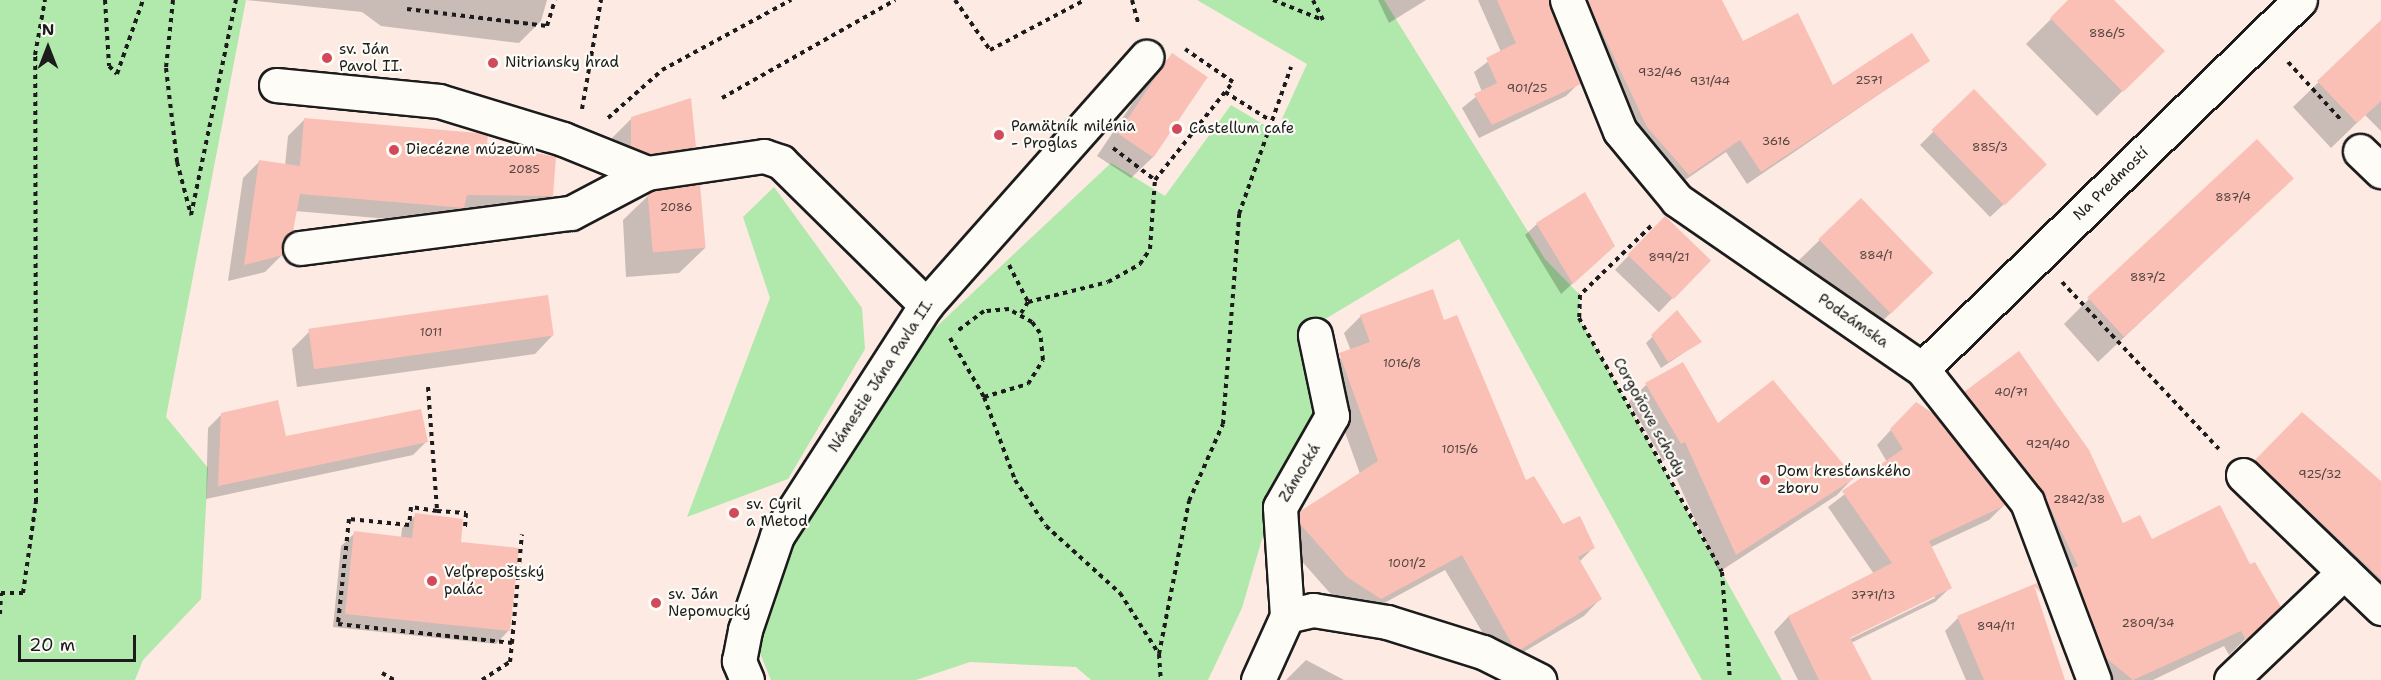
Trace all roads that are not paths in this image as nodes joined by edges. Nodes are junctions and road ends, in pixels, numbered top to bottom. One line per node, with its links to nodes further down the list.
1 (1567, 0): 9 (street, Podzámska)
2 (2300, 0): 9 (street, Na Predmostí)
3 (1146, 57): 7 (street, Námestie Jána Pavla II.)
4 (276, 85): 5 (street)
5 (647, 173): 6 (street); 7 (street)
6 (300, 248)
7 (926, 305): 14 (street, Námestie Jána Pavla II.)
8 (1315, 335): 13 (street, Zámocká)
9 (1922, 369): 17 (street, Podzámska)
10 (2243, 475): 11 (street)
11 (2344, 572): 12 (street); 18 (street)
12 (2381, 608)
13 (1287, 616): 15 (street, Zámocká); 16 (street)
14 (736, 674)
15 (1258, 680)
16 (1539, 680)
17 (2094, 680)
18 (2231, 680)

